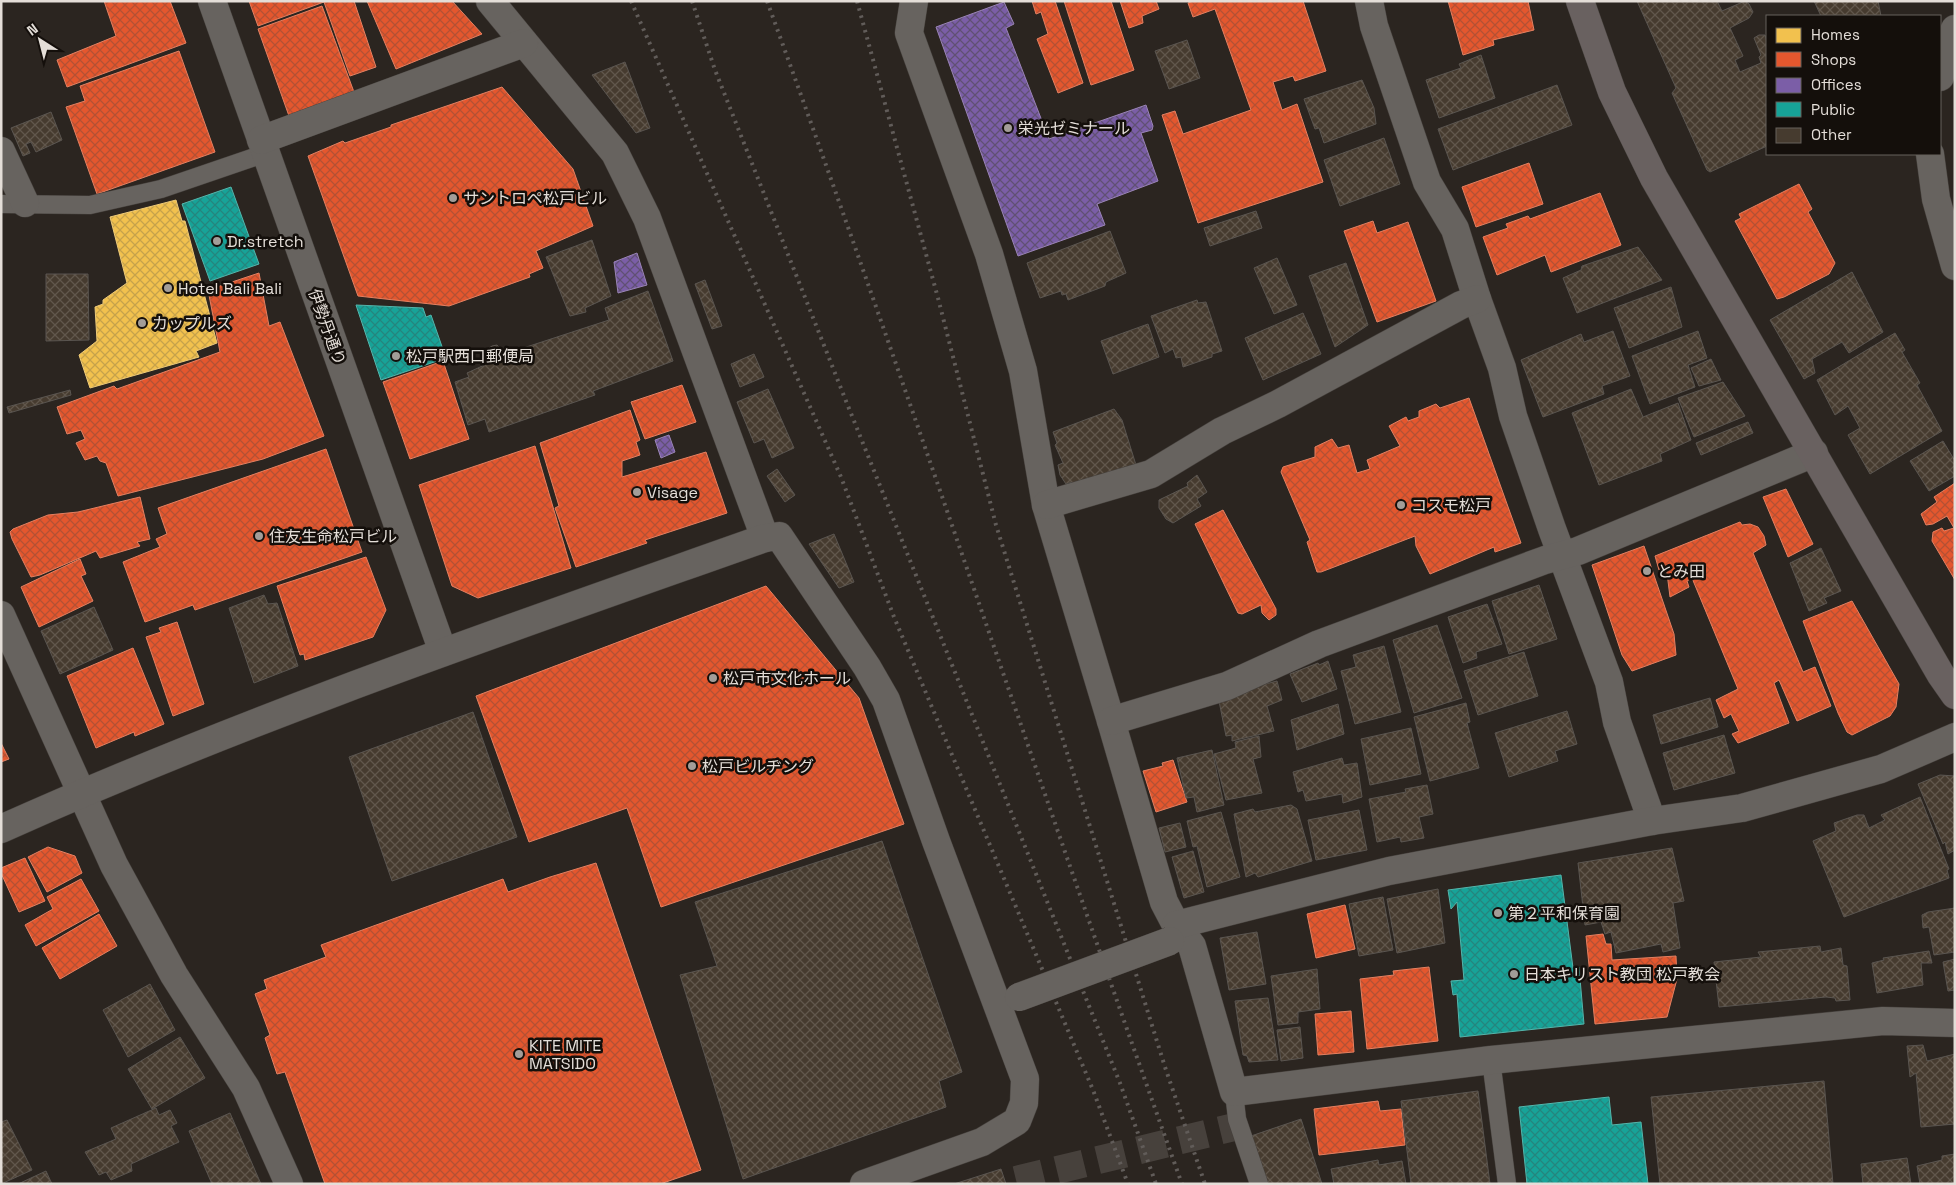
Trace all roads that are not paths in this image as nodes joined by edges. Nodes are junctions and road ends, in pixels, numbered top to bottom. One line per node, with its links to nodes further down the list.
1 (212, 1): 9 (street, 伊勢丹通り)
2 (490, 1): 7 (street)
3 (914, 1): 16 (street)
4 (1369, 1): 14 (street)
5 (1580, 1): 15 (street)
6 (1955, 30): 8 (street)
7 (524, 43): 9 (street); 17 (street)
8 (1941, 73)
9 (263, 147): 12 (lane); 20 (street, 伊勢丹通り)
10 (1, 151): 12 (street)
11 (1930, 155): 13 (street)
12 (13, 203)
13 (1955, 266)
14 (1477, 299): 16 (street); 18 (street)
15 (1814, 453): 18 (street); 21 (street)
16 (1046, 505): 22 (street)
17 (765, 538): 20 (street); 32 (street)
18 (1562, 555): 22 (street); 25 (street)
19 (1, 615): 24 (street)
20 (443, 652): 24 (street)
21 (1955, 695)
22 (1111, 721): 27 (street)
23 (1955, 737): 25 (street)
24 (81, 794): 26 (street); 33 (street)
25 (1652, 821): 27 (street)
26 (1, 829)
27 (1173, 933): 28 (street, bridge); 31 (street)
28 (1019, 997)
29 (1955, 1023): 30 (street)
30 (1492, 1060): 31 (street); 35 (lane)
31 (1234, 1092): 34 (lane)
32 (879, 1182)
33 (289, 1184)
34 (1259, 1184)
35 (1508, 1184)

